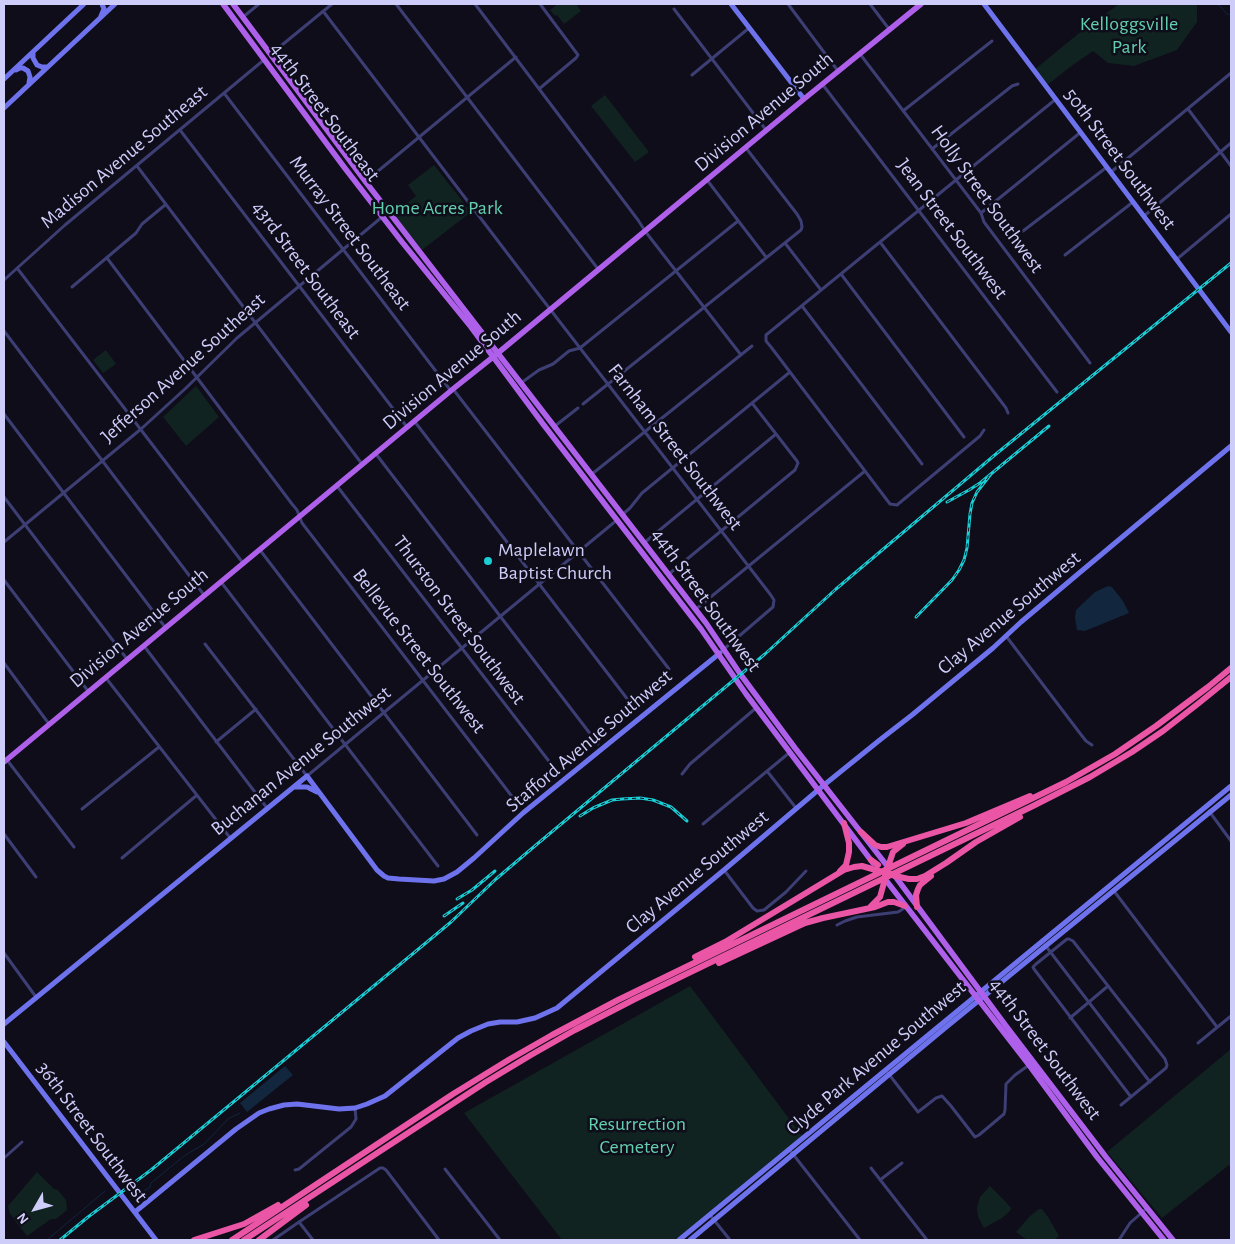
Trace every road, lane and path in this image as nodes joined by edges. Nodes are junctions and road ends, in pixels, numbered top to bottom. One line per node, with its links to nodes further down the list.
1 (84, 4): 24 (street)
2 (102, 4): 20 (street)
3 (115, 4): 20 (street)
4 (223, 4): 18 (main road, 44th Street Southeast)
5 (233, 4): 19 (main road, 44th Street Southeast)
6 (259, 4): 19 (street)
7 (332, 4): 17 (street)
8 (396, 4): 42 (street)
9 (475, 4): 27 (street)
10 (540, 4): 40 (street)
11 (731, 4): 21 (street)
12 (788, 4): 32 (street)
13 (870, 4): 22 (street)
14 (921, 4): 22 (main road, Division Avenue South)
15 (984, 4): 44 (street, 50th Street Southwest)
16 (674, 10): 29 (street)
17 (323, 11): 25 (street); 51 (street, Farnham Street Southwest)
18 (232, 14): 19 (main road); 28 (main road, 44th Street Southeast)
19 (243, 17): 25 (main road, 44th Street Southeast)
20 (100, 19): 31 (street)
21 (749, 28): 29 (street); 43 (street)
22 (890, 29): 26 (main road, Division Avenue South)
23 (992, 41): 47 (street)
24 (33, 52): 31 (street); 33 (street)
25 (271, 54): 30 (main road, 44th Street Southeast)
26 (859, 54): 32 (main road, Division Avenue South); 47 (street, Holly Street Southwest)
27 (516, 57): 40 (street); 42 (street)
28 (265, 59): 30 (main road); 41 (street, Madison Avenue Southeast); 60 (main road, 44th Street Southeast)
29 (712, 59): 35 (street); 49 (street)
30 (277, 62): 63 (main road, 44th Street Southeast)
31 (47, 68): 39 (street)
32 (838, 71): 37 (main road, Division Avenue South)
33 (11, 73): 36 (street); 39 (street)
34 (1231, 73): 46 (street)
35 (692, 75)
36 (4, 79)
37 (823, 84): 43 (main road, Division Avenue South); 68 (street, Jean Street Southwest)
38 (1018, 84): 54 (street)
39 (28, 86): 45 (street)
40 (539, 89): 74 (street)
41 (224, 93): 48 (street, Madison Avenue Southeast); 78 (street, Murray Street Southeast)
42 (467, 98): 51 (street); 84 (street)
43 (804, 99): 49 (main road, Division Avenue South)
44 (1056, 99): 50 (street, 50th Street Southwest); 62 (street)
45 (4, 108)
46 (1188, 109): 55 (street); 59 (street)
47 (903, 111): 54 (street, Holly Street Southwest)
48 (180, 130): 56 (street, Madison Avenue Southeast); 88 (street, 43rd Street Southeast)
49 (766, 131): 53 (main road, Division Avenue South)
50 (1081, 132): 58 (street, 50th Street Southwest); 69 (street)
51 (420, 137): 63 (street); 93 (street, Farnham Street Southwest)
52 (1231, 143): 55 (street)
53 (745, 148): 61 (main road, Division Avenue South); 77 (street)
54 (932, 149): 62 (street, Holly Street Southwest)
55 (1221, 152): 57 (street); 71 (street)
56 (137, 166): 67 (street); 83 (street, Madison Avenue Southeast)
57 (1231, 166)
58 (1107, 167): 59 (street, 50th Street Southwest); 75 (street)
59 (1111, 172): 66 (street, 50th Street Southwest)
60 (354, 180): 63 (main road); 64 (main road, 44th Street Southeast)
61 (707, 180): 73 (street); 74 (main road, Division Avenue South)
62 (956, 180): 68 (street); 69 (street, Holly Street Southwest)
63 (365, 181): 65 (main road, 44th Street Southeast)
64 (364, 192): 65 (main road); 72 (main road, 44th Street Southeast)
65 (374, 193): 99 (main road, 44th Street Southeast)
66 (1133, 202): 71 (street, 50th Street Southwest); 79 (street)
67 (166, 205): 81 (street); 94 (street)
68 (919, 210): 76 (street); 107 (street, Jean Street Southwest)
69 (981, 213): 101 (street, Holly Street Southwest)
70 (1231, 214): 82 (street)
71 (1144, 216): 82 (street, 50th Street Southwest)
72 (383, 217): 78 (street, Jefferson Avenue Southeast); 99 (main road, 44th Street Southeast)
73 (738, 221): 80 (street); 85 (street)
74 (645, 231): 84 (main road, Division Avenue South); 85 (street)
75 (1023, 231)
76 (880, 242): 86 (street); 111 (street)
77 (785, 243): 80 (street); 90 (street)
78 (344, 250): 88 (street, Jefferson Avenue Southeast); 106 (street, Murray Street Southeast)
79 (1065, 255)
80 (766, 257): 92 (street)
81 (107, 258): 89 (street); 103 (street, Bellevue Street Southwest)
82 (1177, 259): 96 (street, 50th Street Southwest)
83 (18, 268): 87 (street, Madison Avenue Southeast); 117 (street)
84 (598, 269): 93 (main road, Division Avenue South)
85 (676, 270): 92 (street); 98 (street)
86 (842, 274): 90 (street); 121 (street)
87 (4, 280)
88 (300, 286): 94 (street, Jefferson Avenue Southeast); 116 (street, 43rd Street Southeast)
89 (72, 287)
90 (821, 290): 91 (street)
91 (802, 306): 102 (street); 130 (street)
92 (704, 308): 100 (street); 105 (street)
93 (550, 310): 98 (street, Farnham Street Southwest); 99 (main road, Division Avenue South)
94 (255, 323): 103 (street, Jefferson Avenue Southeast); 129 (street)
95 (4, 331): 128 (street)
96 (1231, 332)
97 (752, 346): 100 (street)
98 (580, 348): 104 (street); 105 (street, Farnham Street Southwest)
99 (496, 355): 104 (main road, 44th Street Southwest); 106 (main road, Division Avenue South); 114 (main road, 44th Street Southwest)
100 (741, 355): 119 (street)
101 (1090, 363)
102 (790, 372): 108 (street); 132 (street)
103 (197, 377): 117 (street, Jefferson Avenue Southeast); 138 (street, Bellevue Street Southwest)
104 (521, 384): 115 (main road, 44th Street Southwest)
105 (608, 384): 109 (street); 119 (street, Farnham Street Southwest)
106 (452, 390): 113 (main road, Division Avenue South); 146 (street, Murray Street Southeast)
107 (1057, 392)
108 (752, 403): 120 (street); 131 (street)
109 (583, 404)
110 (578, 408): 115 (street)
111 (1008, 413)
112 (4, 414): 135 (street)
113 (415, 422): 116 (main road, Division Avenue South); 154 (street)
114 (543, 424): 115 (main road); 123 (main road, 44th Street Southwest)
115 (555, 427): 122 (main road, 44th Street Southwest)
116 (407, 428): 125 (main road, Division Avenue South)
117 (141, 429): 128 (street, Jefferson Avenue Southeast); 149 (street)
118 (984, 430): 132 (street)
119 (645, 432): 131 (street, Farnham Street Southwest); 133 (street)
120 (776, 434): 137 (street); 142 (street)
121 (964, 437)
122 (567, 443): 123 (main road); 127 (main road, 44th Street Southwest)
123 (558, 444): 126 (main road, 44th Street Southwest)
124 (1231, 446): 160 (street, Clay Avenue Southwest)
125 (376, 454): 129 (main road, Division Avenue South); 158 (street)
126 (567, 456): 127 (main road); 140 (main road, 44th Street Southwest)
127 (579, 458): 133 (main road, 44th Street Southwest)
128 (102, 461): 135 (street, Jefferson Avenue Southeast); 155 (street)
129 (363, 464): 134 (main road, Division Avenue South)
130 (922, 464)
131 (673, 468): 137 (street, Farnham Street Southwest); 139 (street)
132 (865, 470): 150 (street)
133 (591, 474): 139 (main road, 44th Street Southwest)
134 (337, 486): 138 (main road, Division Avenue South); 163 (street, Thurston Street Southwest)
135 (63, 493): 141 (street, Jefferson Avenue Southeast); 159 (street)
136 (4, 497): 141 (street)
137 (697, 500): 142 (street, Farnham Street Southwest); 144 (street)
138 (300, 516): 145 (main road, Division Avenue South); 174 (street, Bellevue Street Southwest)
139 (622, 516): 144 (main road, 44th Street Southwest)
140 (617, 520): 146 (street, Buchanan Avenue Southwest); 147 (main road, 44th Street Southwest)
141 (24, 524): 143 (street, Jefferson Avenue Southeast); 166 (street)
142 (721, 531): 150 (street, Farnham Street Southwest); 151 (street)
143 (4, 542)
144 (644, 543): 148 (main road, 44th Street Southwest)
145 (260, 550): 149 (main road, Division Avenue South); 180 (street)
146 (578, 552): 154 (street, Buchanan Avenue Southwest); 170 (street, Murray Street Southeast)
147 (642, 552): 148 (main road); 165 (main road, 44th Street Southwest)
148 (658, 562): 151 (main road, 44th Street Southwest)
149 (243, 564): 153 (main road, Division Avenue South)
150 (749, 567): 156 (street, Farnham Street Southwest); 157 (street)
151 (668, 574): 157 (main road, 44th Street Southwest)
152 (4, 580): 175 (street)
153 (221, 582): 155 (main road, Division Avenue South); 184 (street)
154 (540, 584): 158 (street, Buchanan Avenue Southwest); 179 (street)
155 (204, 595): 159 (main road, Division Avenue South)
156 (774, 604): 164 (street, Stafford Avenue Southwest)
157 (696, 610): 164 (main road, 44th Street Southwest)
158 (501, 617): 163 (street, Buchanan Avenue Southwest); 183 (street)
159 (166, 627): 162 (main road, Division Avenue South)
160 (1006, 636): 185 (street); 195 (street, Clay Avenue Southwest)
161 (205, 644): 178 (street)
162 (144, 646): 166 (main road, Division Avenue South); 182 (street)
163 (462, 648): 174 (street, Buchanan Avenue Southwest); 190 (street, Thurston Street Southwest)
164 (724, 649): 165 (street, Stafford Avenue Southwest); 176 (main road, 44th Street Southwest)
165 (718, 654): 177 (main road, 44th Street Southwest); 199 (street, Stafford Avenue Southwest)
166 (127, 659): 172 (main road, Division Avenue South)
167 (4, 663): 168 (street)
168 (8, 668): 171 (street); 181 (street)
169 (1231, 668): 194 (highway)
170 (669, 669)
171 (4, 671)
172 (106, 677): 175 (main road, Division Avenue South); 186 (street)
173 (1231, 677): 193 (highway)
174 (423, 680): 180 (street, Buchanan Avenue Southwest); 202 (street, Bellevue Street Southwest)
175 (88, 692): 181 (main road, Division Avenue South)
176 (762, 703): 177 (street); 195 (main road, 44th Street Southwest)
177 (756, 708): 187 (main road, 44th Street Southwest); 191 (street)
178 (256, 709): 182 (street); 192 (street)
179 (635, 709)
180 (384, 713): 184 (street, Buchanan Avenue Southwest); 212 (street)
181 (49, 724): 188 (main road, Division Avenue South)
182 (216, 742): 205 (street)
183 (598, 744)
184 (346, 745): 192 (street, Buchanan Avenue Southwest); 222 (street)
185 (1092, 745)
186 (159, 746): 201 (street); 204 (street)
187 (790, 752): 189 (street); 198 (main road, 44th Street Southwest)
188 (5, 760): 216 (street)
189 (767, 771): 206 (street); 208 (street)
190 (558, 774)
191 (682, 774)
192 (307, 776): 197 (street, Buchanan Avenue Southwest); 199 (street, Stafford Avenue Southwest)
193 (1090, 777): 220 (highway); 242 (highway)
194 (1066, 782): 213 (highway); 243 (highway)
195 (824, 785): 198 (street, Clay Avenue Southwest); 210 (main road, 44th Street Southwest)
196 (1231, 786): 203 (street, Clyde Park Avenue Southwest)
197 (294, 787): 199 (street); 205 (street, Buchanan Avenue Southwest)
198 (819, 790): 206 (street, Clay Avenue Southwest); 209 (main road, 44th Street Southwest)
199 (319, 792)
200 (1231, 794): 207 (street, Clyde Park Avenue Southwest)
201 (197, 795): 214 (street); 218 (street)
202 (517, 803)
203 (1205, 807): 207 (street); 217 (street, Clyde Park Avenue Southwest)
204 (82, 809)
205 (268, 809): 214 (street, Buchanan Avenue Southwest)
206 (796, 809): 223 (street, Clay Avenue Southwest)
207 (1210, 812): 215 (street); 221 (street, Clyde Park Avenue Southwest)
208 (703, 824)
209 (844, 824): 219 (main road, 44th Street Southwest); 227 (highway)
210 (861, 832): 213 (highway); 225 (main road, 44th Street Southwest)
211 (4, 834): 226 (street)
212 (477, 835)
213 (916, 838): 225 (highway)
214 (231, 839): 246 (street, Buchanan Avenue Southwest)
215 (1231, 841)
216 (74, 846)
217 (1155, 848): 221 (street); 236 (street, Clyde Park Avenue Southwest)
218 (122, 858)
219 (871, 860): 225 (highway)
220 (946, 863): 228 (highway); 231 (highway)
221 (1148, 863): 229 (street, Clyde Park Avenue Southwest)
222 (438, 866)
223 (724, 870): 224 (street); 261 (street, Clay Avenue Southwest)
224 (806, 871)
225 (883, 871): 227 (highway); 228 (highway, bridge); 230 (main road, 44th Street Southwest); 232 (highway)
226 (36, 876)
227 (833, 876): 243 (highway)
228 (898, 878): 231 (main road, 44th Street Southwest)
229 (1113, 891): 238 (street, Clyde Park Avenue Southwest); 252 (street)
230 (905, 906): 232 (highway); 233 (main road, 44th Street Southwest); 234 (street)
231 (917, 907): 235 (main road, 44th Street Southwest)
232 (869, 908): 242 (highway)
233 (917, 921): 235 (main road); 237 (main road, 44th Street Southwest)
234 (837, 925)
235 (941, 940): 241 (main road, 44th Street Southwest)
236 (1043, 940): 238 (street); 245 (street, Clyde Park Avenue Southwest)
237 (935, 944): 241 (main road); 247 (main road, 44th Street Southwest)
238 (1046, 946): 239 (street); 245 (street, Clyde Park Avenue Southwest)
239 (1050, 952): 244 (street); 248 (street); 250 (street)
240 (4, 953): 246 (street)
241 (953, 955): 245 (main road, 44th Street Southwest)
242 (672, 981): 269 (highway)
243 (644, 986): 270 (highway)
244 (1108, 986): 248 (street); 258 (street)
245 (982, 994): 247 (street, Clyde Park Avenue Southwest); 255 (main road, 44th Street Southwest)
246 (36, 997): 251 (street, Buchanan Avenue Southwest)
247 (977, 998): 255 (main road, 44th Street Southwest); 256 (street, Clyde Park Avenue Southwest); 257 (street, Clyde Park Avenue Southwest)
248 (1089, 1002): 250 (street); 258 (street)
249 (1231, 1016): 252 (street)
250 (1070, 1018): 259 (street)
251 (4, 1024)
252 (1217, 1027): 254 (street)
253 (4, 1042): 273 (street, 36th Street Southwest)
254 (1198, 1043)
255 (1031, 1064): 257 (street); 272 (main road, 44th Street Southwest); 274 (main road, 44th Street Southwest)
256 (886, 1070): 257 (street); 263 (street, Clyde Park Avenue Southwest)
257 (890, 1075): 263 (street, Clyde Park Avenue Southwest)
258 (1150, 1082): 259 (street)
259 (1130, 1097): 260 (street)
260 (1121, 1105)
261 (355, 1108): 268 (street); 273 (street, Clay Avenue Southwest)
262 (22, 1142): 264 (street)
263 (791, 1152): 275 (street, Clyde Park Avenue Southwest); 276 (street, Clyde Park Avenue Southwest); 290 (street)
264 (4, 1158)
265 (902, 1163): 271 (street)
266 (872, 1168): 271 (street)
267 (445, 1169): 286 (street)
268 (295, 1170)
269 (338, 1179): 281 (highway); 282 (highway)
270 (322, 1180): 279 (highway); 280 (highway)
271 (880, 1180): 291 (street)
272 (1147, 1208): 274 (street); 294 (main road, 44th Street Southwest)
273 (135, 1212): 278 (street, 36th Street Southwest)
274 (1142, 1213): 292 (street); 293 (main road, 44th Street Southwest)
275 (710, 1215): 276 (street); 287 (street, Clyde Park Avenue Southwest)
276 (714, 1220): 288 (street, Clyde Park Avenue Southwest); 289 (street)
277 (299, 1222): 283 (street); 284 (street); 285 (street)
278 (156, 1240)
279 (194, 1240)
280 (232, 1240)
281 (244, 1240)
282 (259, 1240)
283 (273, 1240)
284 (313, 1240)
285 (439, 1240)
286 (500, 1240)
287 (680, 1240)
288 (690, 1240)
289 (730, 1240)
290 (860, 1240)
291 (928, 1240)
292 (1119, 1240)
293 (1164, 1240)
294 (1172, 1240)

